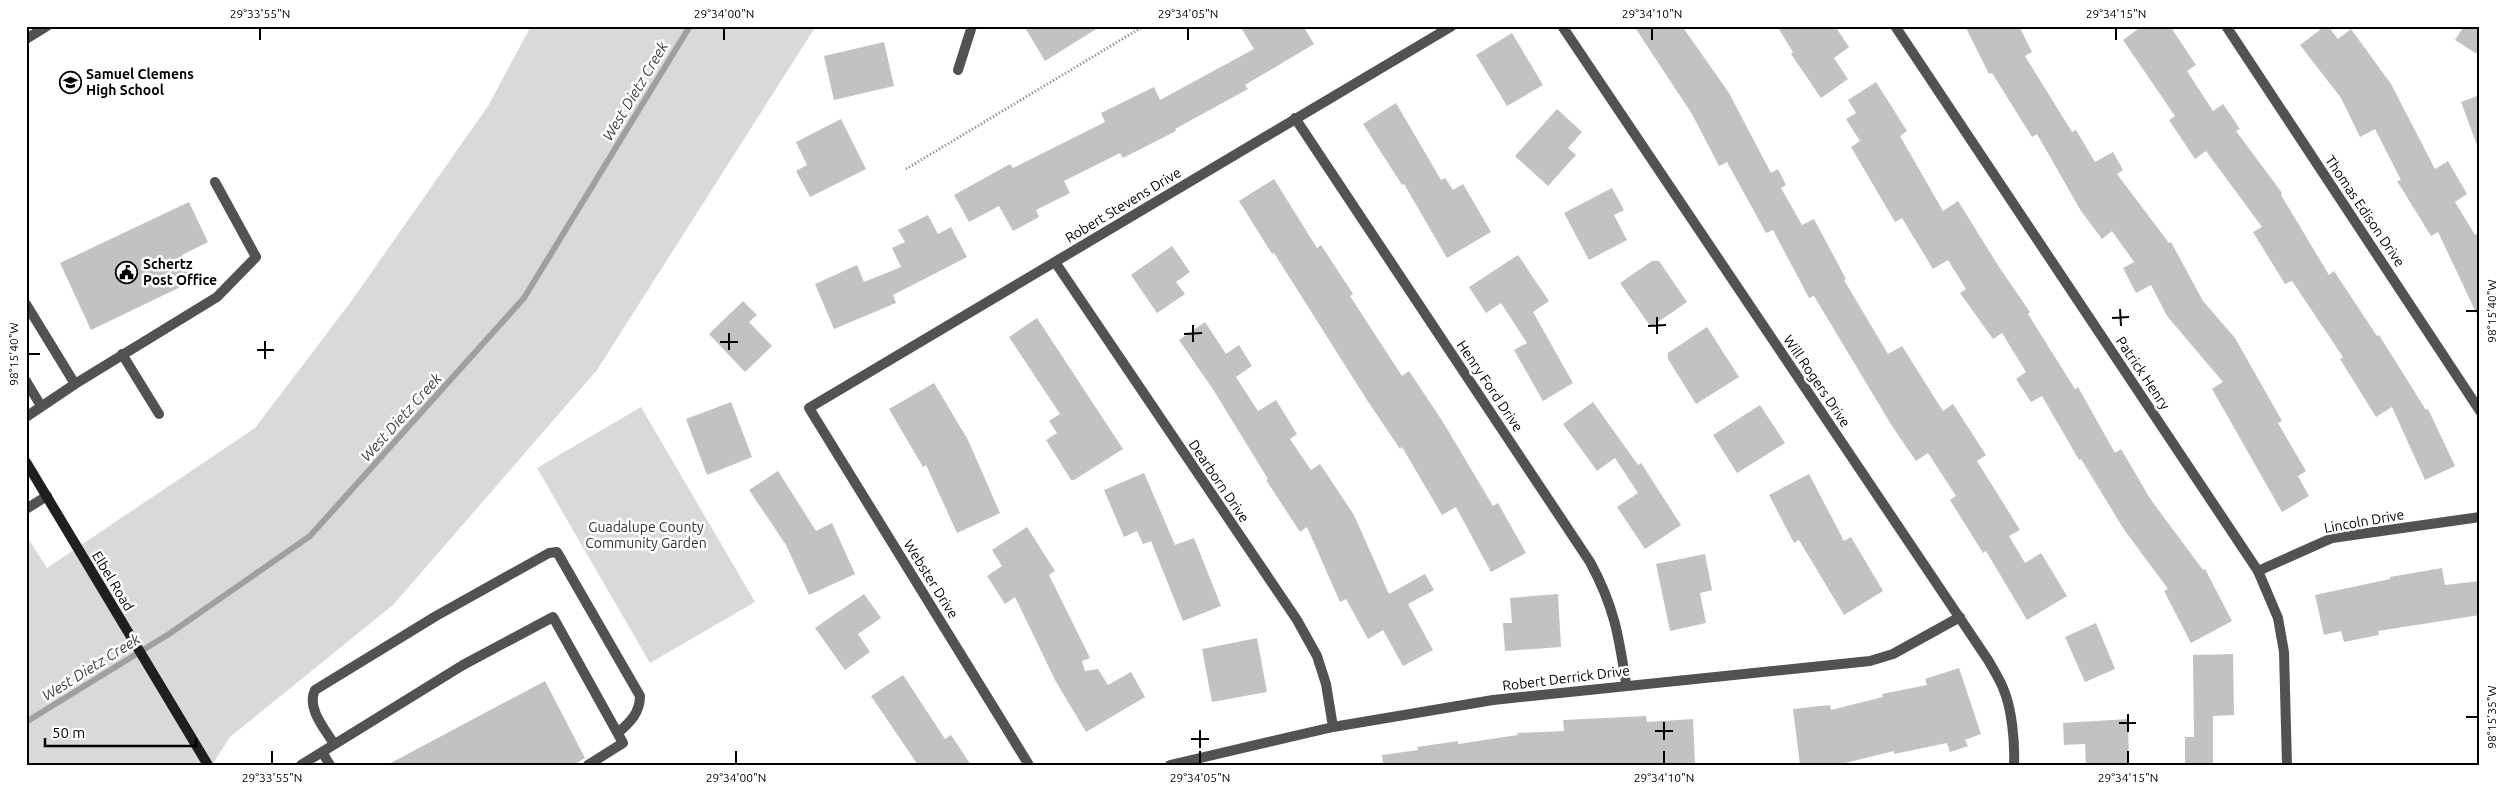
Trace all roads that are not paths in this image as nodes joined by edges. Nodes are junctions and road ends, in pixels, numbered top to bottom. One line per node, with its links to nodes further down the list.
1 (47, 26): 7 (street)
2 (972, 26): 8 (street)
3 (1452, 26): 9 (street, Robert Stevens Drive)
4 (1562, 26): 26 (street, Will Rogers Drive)
5 (1895, 26): 25 (street, Patrick Henry)
6 (2226, 26): 18 (street, Thomas Edison Drive)
7 (26, 39)
8 (958, 70)
9 (1295, 118): 11 (street, Robert Stevens Drive); 27 (street, Henry Ford Drive)
10 (215, 182): 13 (street)
11 (1054, 262): 17 (street, Robert Stevens Drive); 28 (street, Dearborn Drive)
12 (26, 304): 15 (street)
13 (122, 354): 15 (street); 19 (street)
14 (26, 381): 16 (street)
15 (74, 384): 16 (street)
16 (41, 406): 20 (street)
17 (809, 408): 36 (street, Webster Drive)
18 (2480, 411)
19 (158, 414)
20 (26, 417)
21 (26, 462): 22 (street, Elbel Road)
22 (47, 496): 23 (street); 32 (street, Elbel Road)
23 (26, 509)
24 (2480, 517): 25 (street, Lincoln Drive)
25 (2258, 571): 39 (street, Patrick Henry)
26 (1960, 617): 27 (street, Robert Derrick Drive); 38 (street, Will Rogers Drive)
27 (1626, 684): 28 (street, Robert Derrick Drive)
28 (1333, 727): 37 (street, Robert Derrick Drive)
29 (618, 733): 30 (street); 30 (street); 35 (street)
30 (334, 744): 31 (street)
31 (322, 752): 33 (street); 34 (street)
32 (208, 765)
33 (301, 765)
34 (330, 765)
35 (588, 765)
36 (1029, 765)
37 (1170, 765)
38 (2014, 765)
39 (2287, 765)

